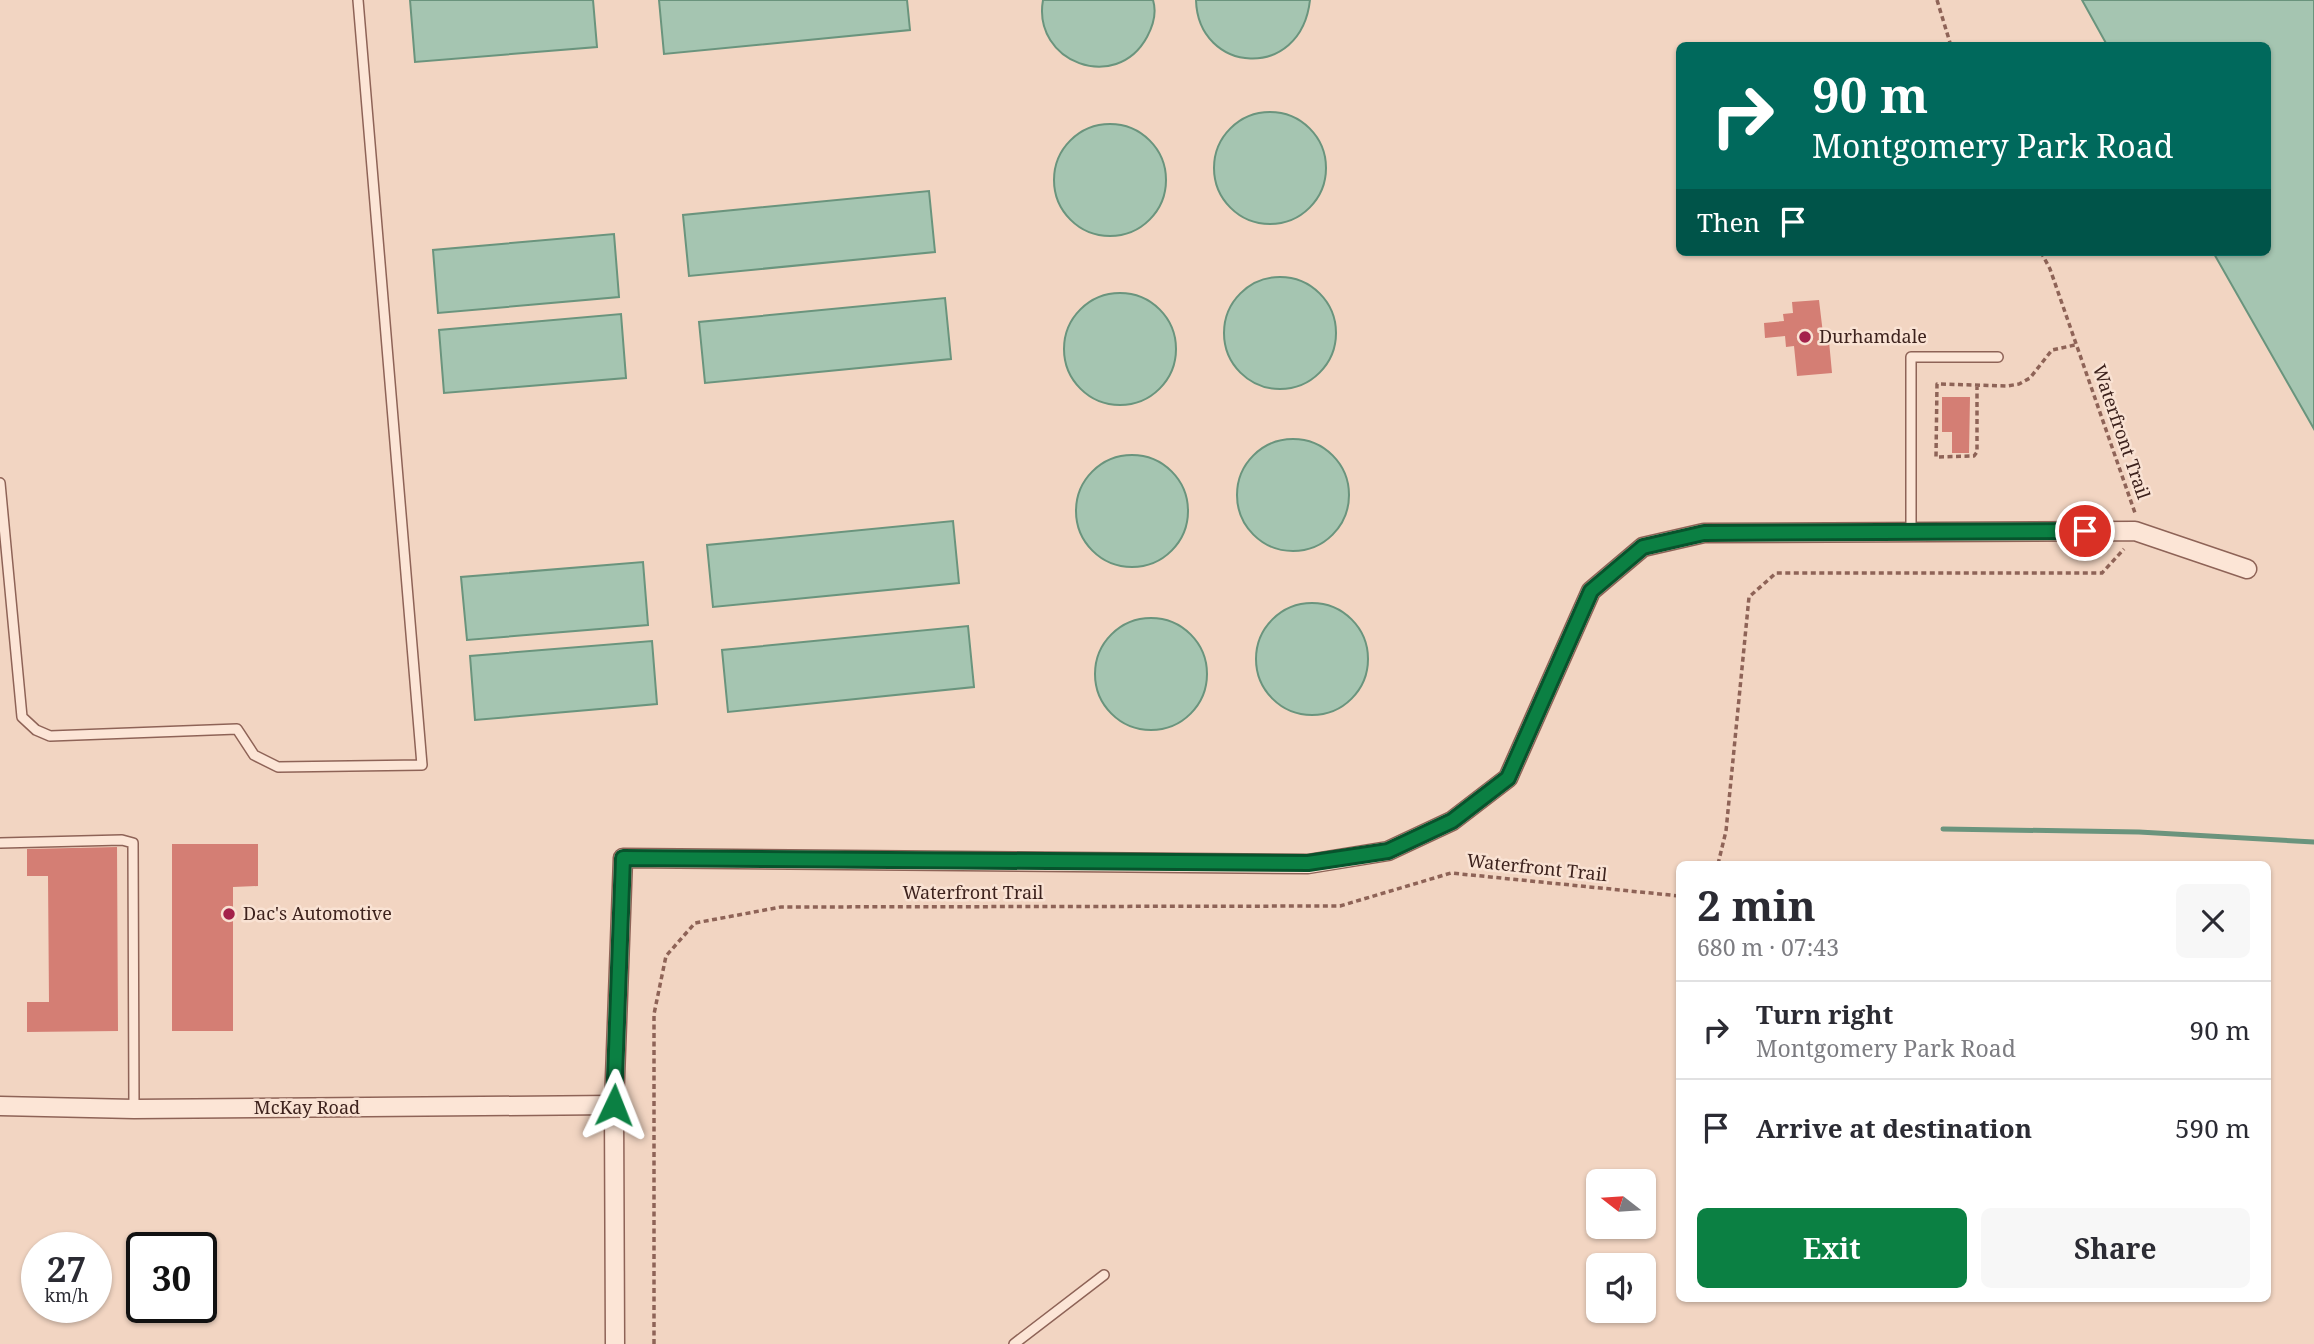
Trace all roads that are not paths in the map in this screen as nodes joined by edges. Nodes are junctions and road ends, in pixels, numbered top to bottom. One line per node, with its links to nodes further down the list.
1 (358, 0): 3 (lane)
2 (1998, 357): 4 (lane)
3 (0, 483)
4 (1910, 532): 5 (street); 7 (street)
5 (2247, 569)
6 (0, 843): 9 (lane)
7 (614, 1105): 9 (street, McKay Road); 11 (street)
8 (0, 1106): 9 (street, McKay Road)
9 (134, 1109)
10 (1104, 1275): 12 (lane)
11 (615, 1344)
12 (1014, 1344)

